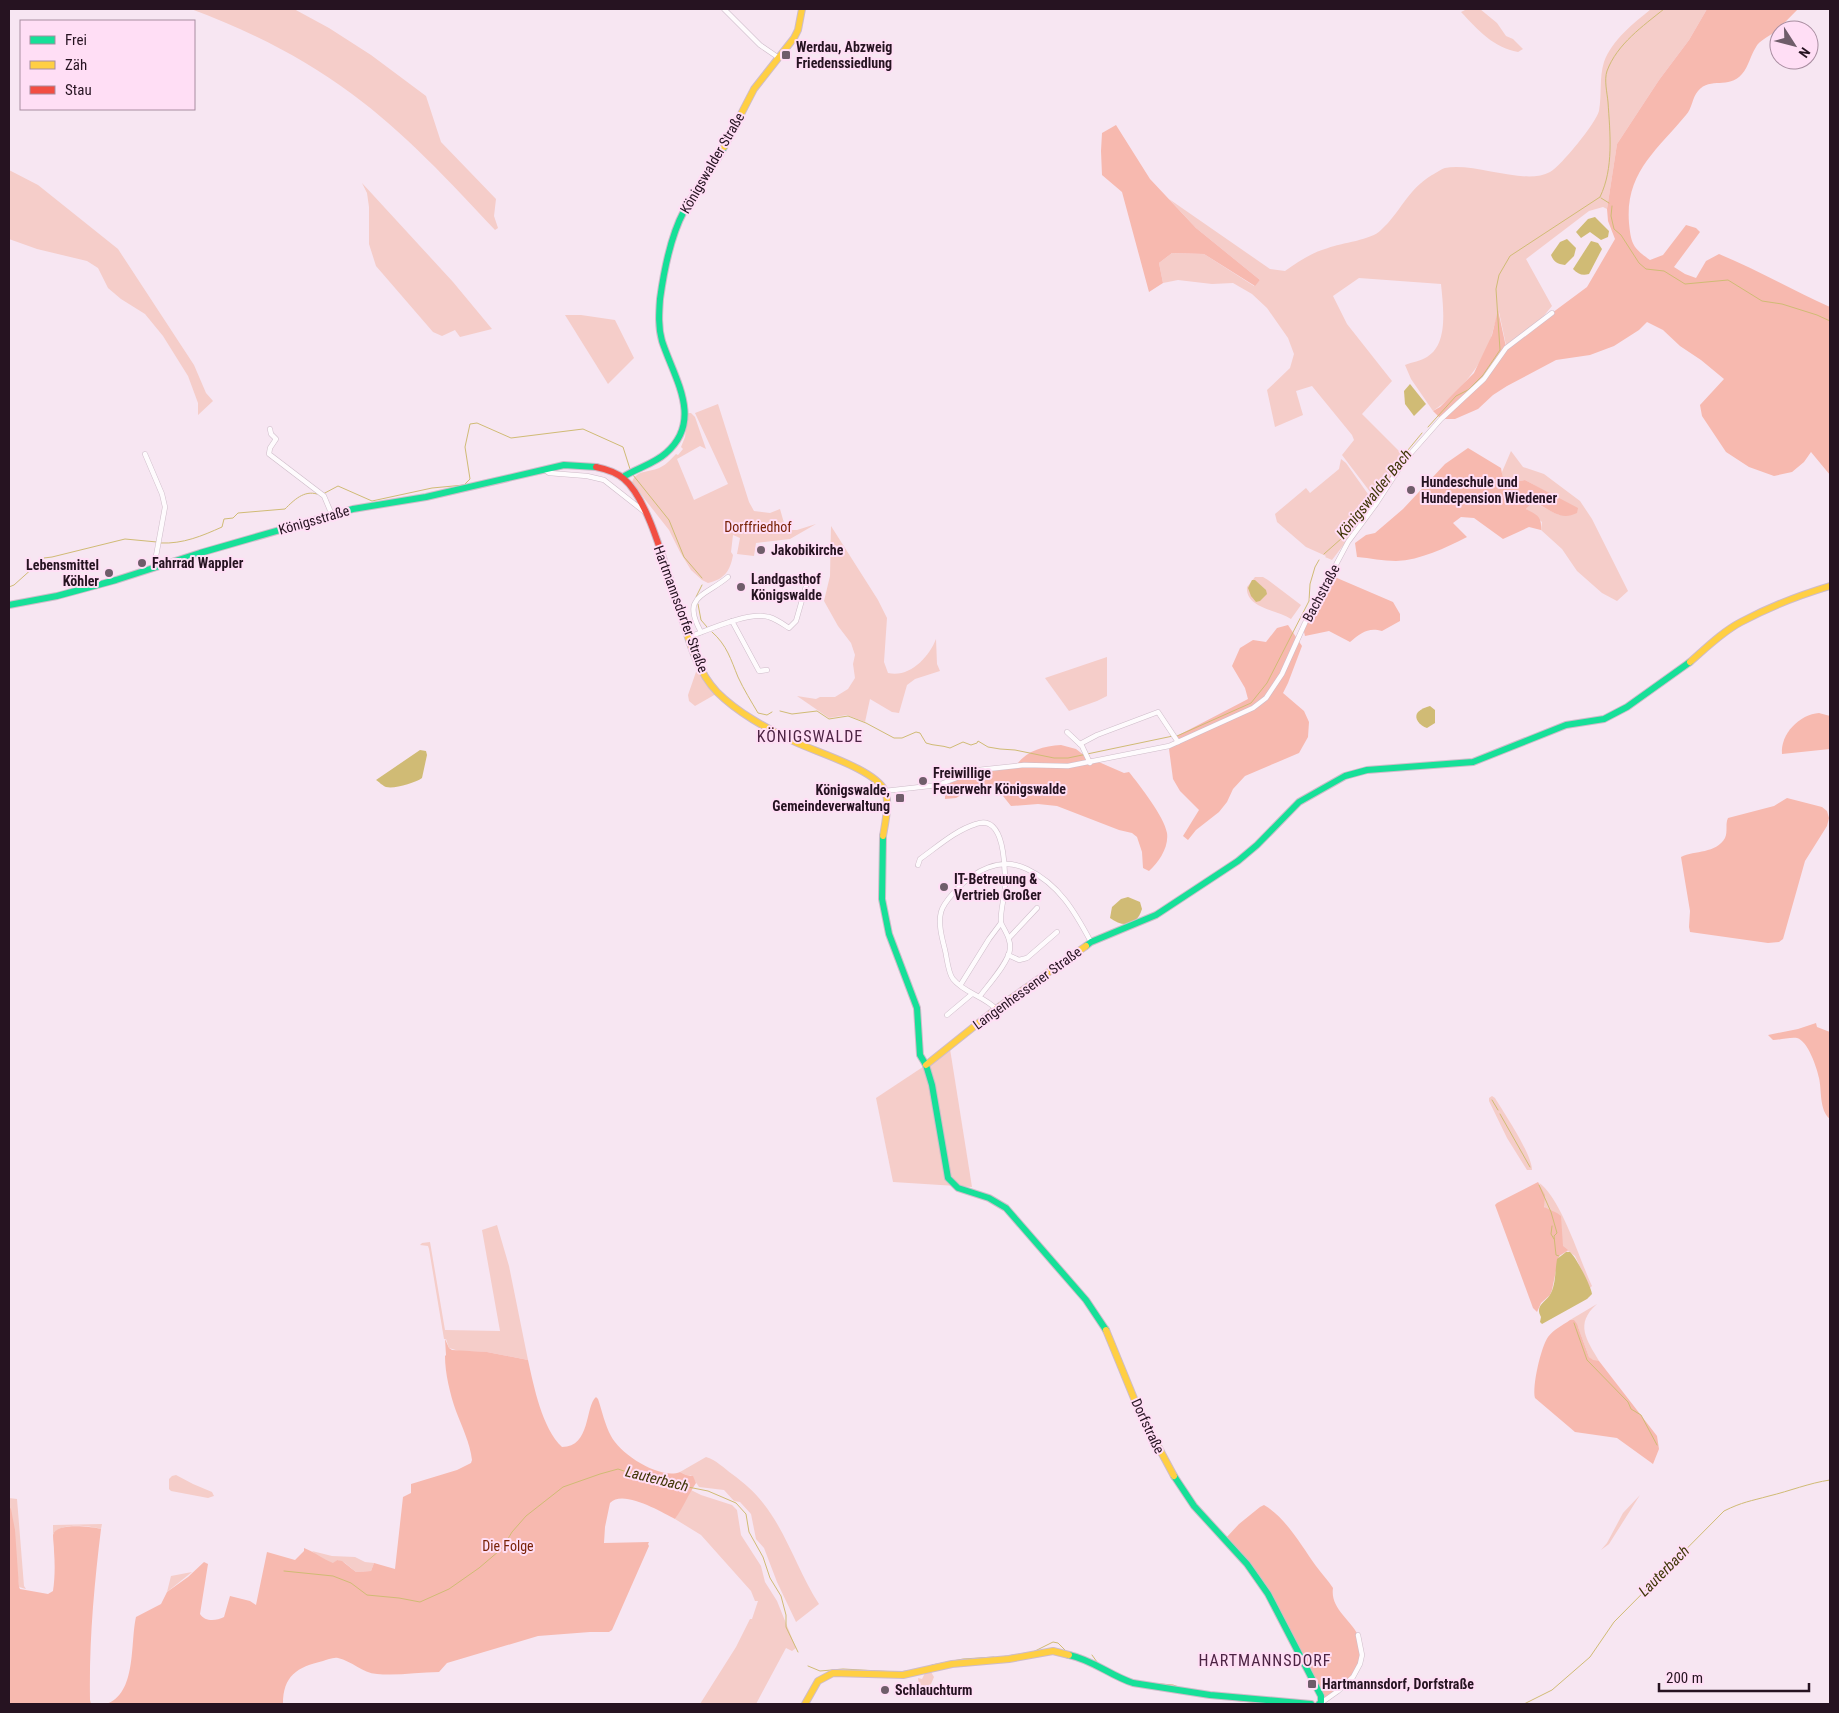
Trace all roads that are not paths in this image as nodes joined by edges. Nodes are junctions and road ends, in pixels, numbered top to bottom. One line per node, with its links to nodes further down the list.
1 (724, 9): 3 (street)
2 (802, 9): 3 (street, Königswalder Straße)
3 (779, 58): 8 (street, Königswalder Straße)
4 (1552, 313): 21 (street, Bachstraße)
5 (270, 429): 10 (street)
6 (145, 454): 11 (street)
7 (545, 470): 8 (street, Königsstraße); 9 (street); 10 (street, Königsstraße)
8 (625, 475): 9 (street, Hartmannsdorfer Straße)
9 (647, 514): 18 (street, Hartmannsdorfer Straße)
10 (332, 515): 11 (street, Königsstraße)
11 (154, 567): 15 (street, Königsstraße)
12 (728, 576): 17 (street)
13 (806, 586): 16 (street)
14 (1830, 586): 31 (street, Langenhessener Straße)
15 (9, 605)
16 (732, 621): 17 (street); 19 (street)
17 (701, 632): 18 (street)
18 (689, 636): 24 (street, Hartmannsdorfer Straße)
19 (767, 670)
20 (1067, 732): 22 (street)
21 (1177, 741): 22 (street); 23 (street, Bachstraße)
22 (1080, 744): 23 (street)
23 (1090, 763): 24 (street, Bachstraße)
24 (885, 791): 38 (street)
25 (1005, 864): 26 (street); 28 (street); 31 (street); 33 (street)
26 (918, 865)
27 (1037, 908): 30 (street)
28 (1001, 923): 30 (street); 33 (street)
29 (1056, 932): 32 (street)
30 (1009, 938): 32 (street)
31 (1091, 942): 36 (street, Langenhessener Straße)
32 (1008, 955): 35 (street)
33 (961, 984): 34 (street)
34 (972, 994): 35 (street); 37 (street)
35 (980, 996): 36 (street)
36 (996, 1009): 38 (street, Langenhessener Straße)
37 (947, 1015)
38 (926, 1064): 42 (street, Dorfstraße)
39 (1358, 1635): 42 (street, Dorfstraße)
40 (805, 1704): 41 (street)
41 (1311, 1704)
42 (1320, 1704)

